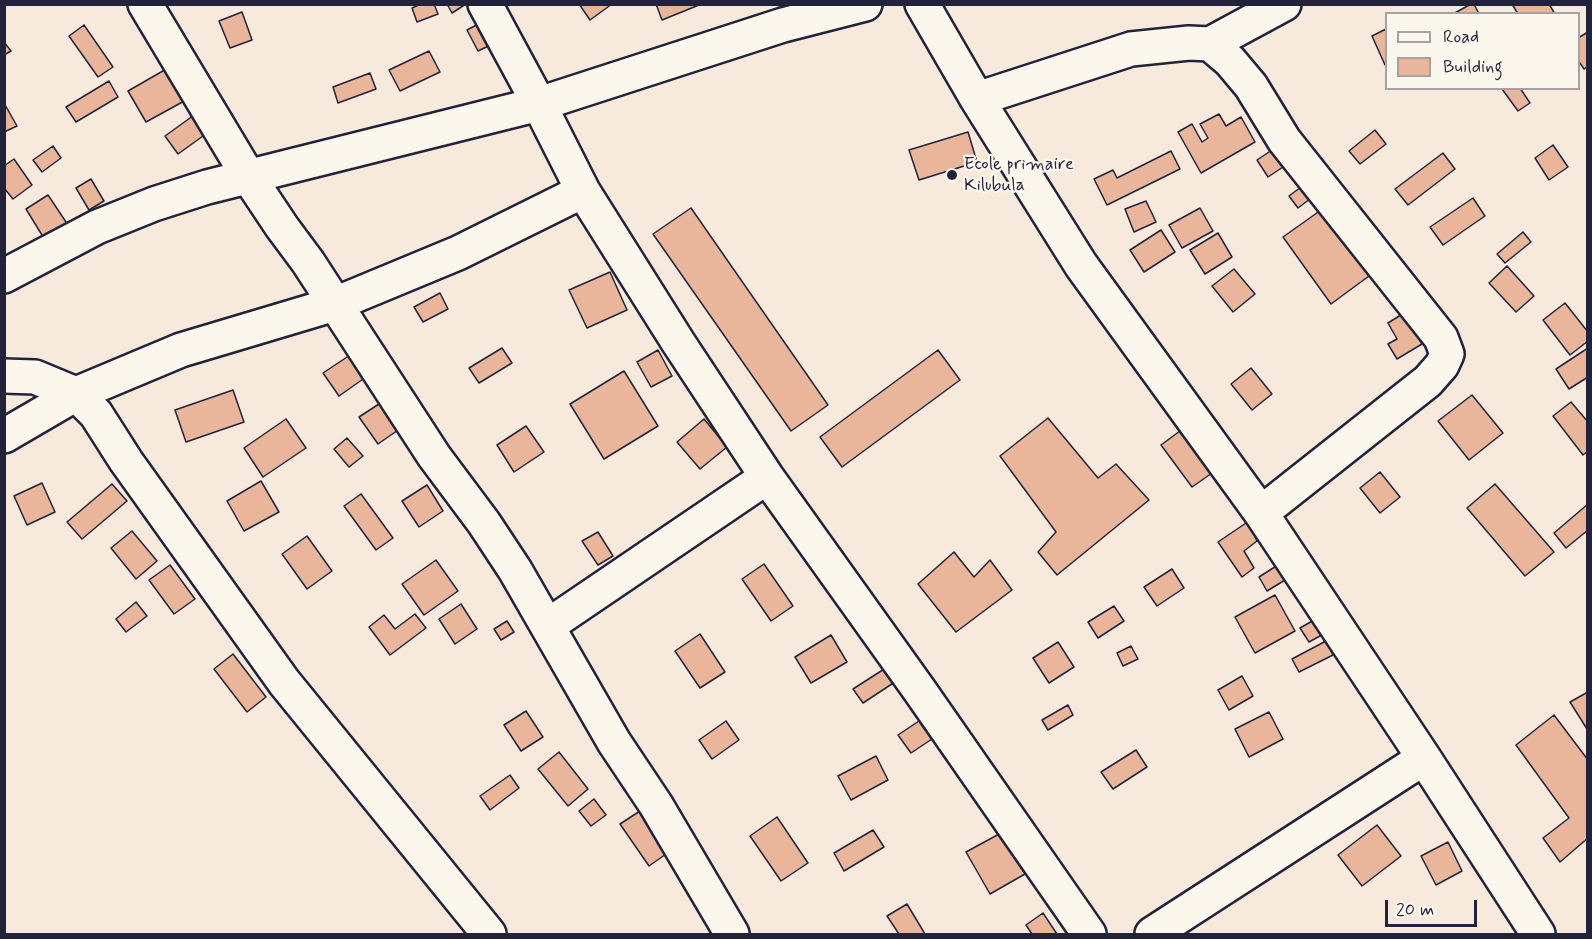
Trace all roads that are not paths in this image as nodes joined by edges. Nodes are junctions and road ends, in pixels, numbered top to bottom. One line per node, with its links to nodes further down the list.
1 (145, 4): 10 (street)
2 (485, 4): 9 (street)
3 (865, 4): 6 (street)
4 (922, 4): 8 (street)
5 (1284, 4): 7 (street)
6 (776, 15): 9 (street)
7 (1210, 44): 8 (street); 18 (street)
8 (977, 99): 18 (street)
9 (538, 104): 10 (street); 11 (street)
10 (248, 176): 12 (street); 13 (street)
11 (583, 191): 13 (street); 17 (street)
12 (8, 266)
13 (335, 304): 15 (street); 19 (street)
14 (4, 376): 15 (street)
15 (76, 394): 16 (street); 21 (street)
16 (4, 436)
17 (767, 477): 19 (street); 23 (street)
18 (1261, 513): 20 (street)
19 (549, 625): 22 (street)
20 (1424, 758): 24 (street); 25 (street)
21 (489, 934)
22 (732, 934)
23 (1089, 934)
24 (1152, 934)
25 (1538, 934)

